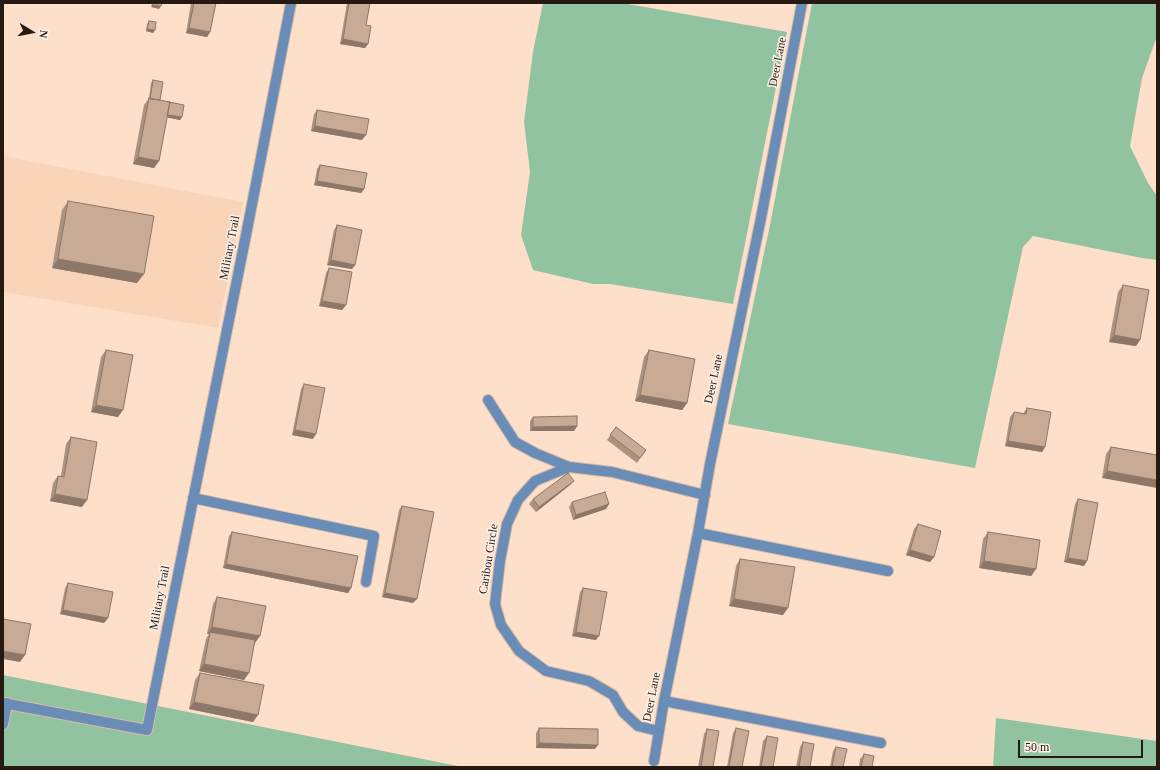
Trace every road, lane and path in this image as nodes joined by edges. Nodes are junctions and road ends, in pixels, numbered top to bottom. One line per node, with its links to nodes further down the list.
1 (291, 3): 6 (street, Military Trail)
2 (802, 3): 5 (street, Deer Lane)
3 (488, 400): 4 (street)
4 (569, 467): 5 (street); 13 (street, Caribou Circle)
5 (705, 496): 7 (street, Deer Lane)
6 (193, 498): 9 (street); 11 (street, Military Trail)
7 (698, 534): 8 (street); 10 (street, Deer Lane)
8 (888, 571)
9 (366, 582)
10 (664, 700): 13 (street, Deer Lane); 14 (street)
11 (5, 703): 12 (street)
12 (3, 724)
13 (658, 731): 15 (street, Deer Lane)
14 (882, 743)
15 (654, 761)

